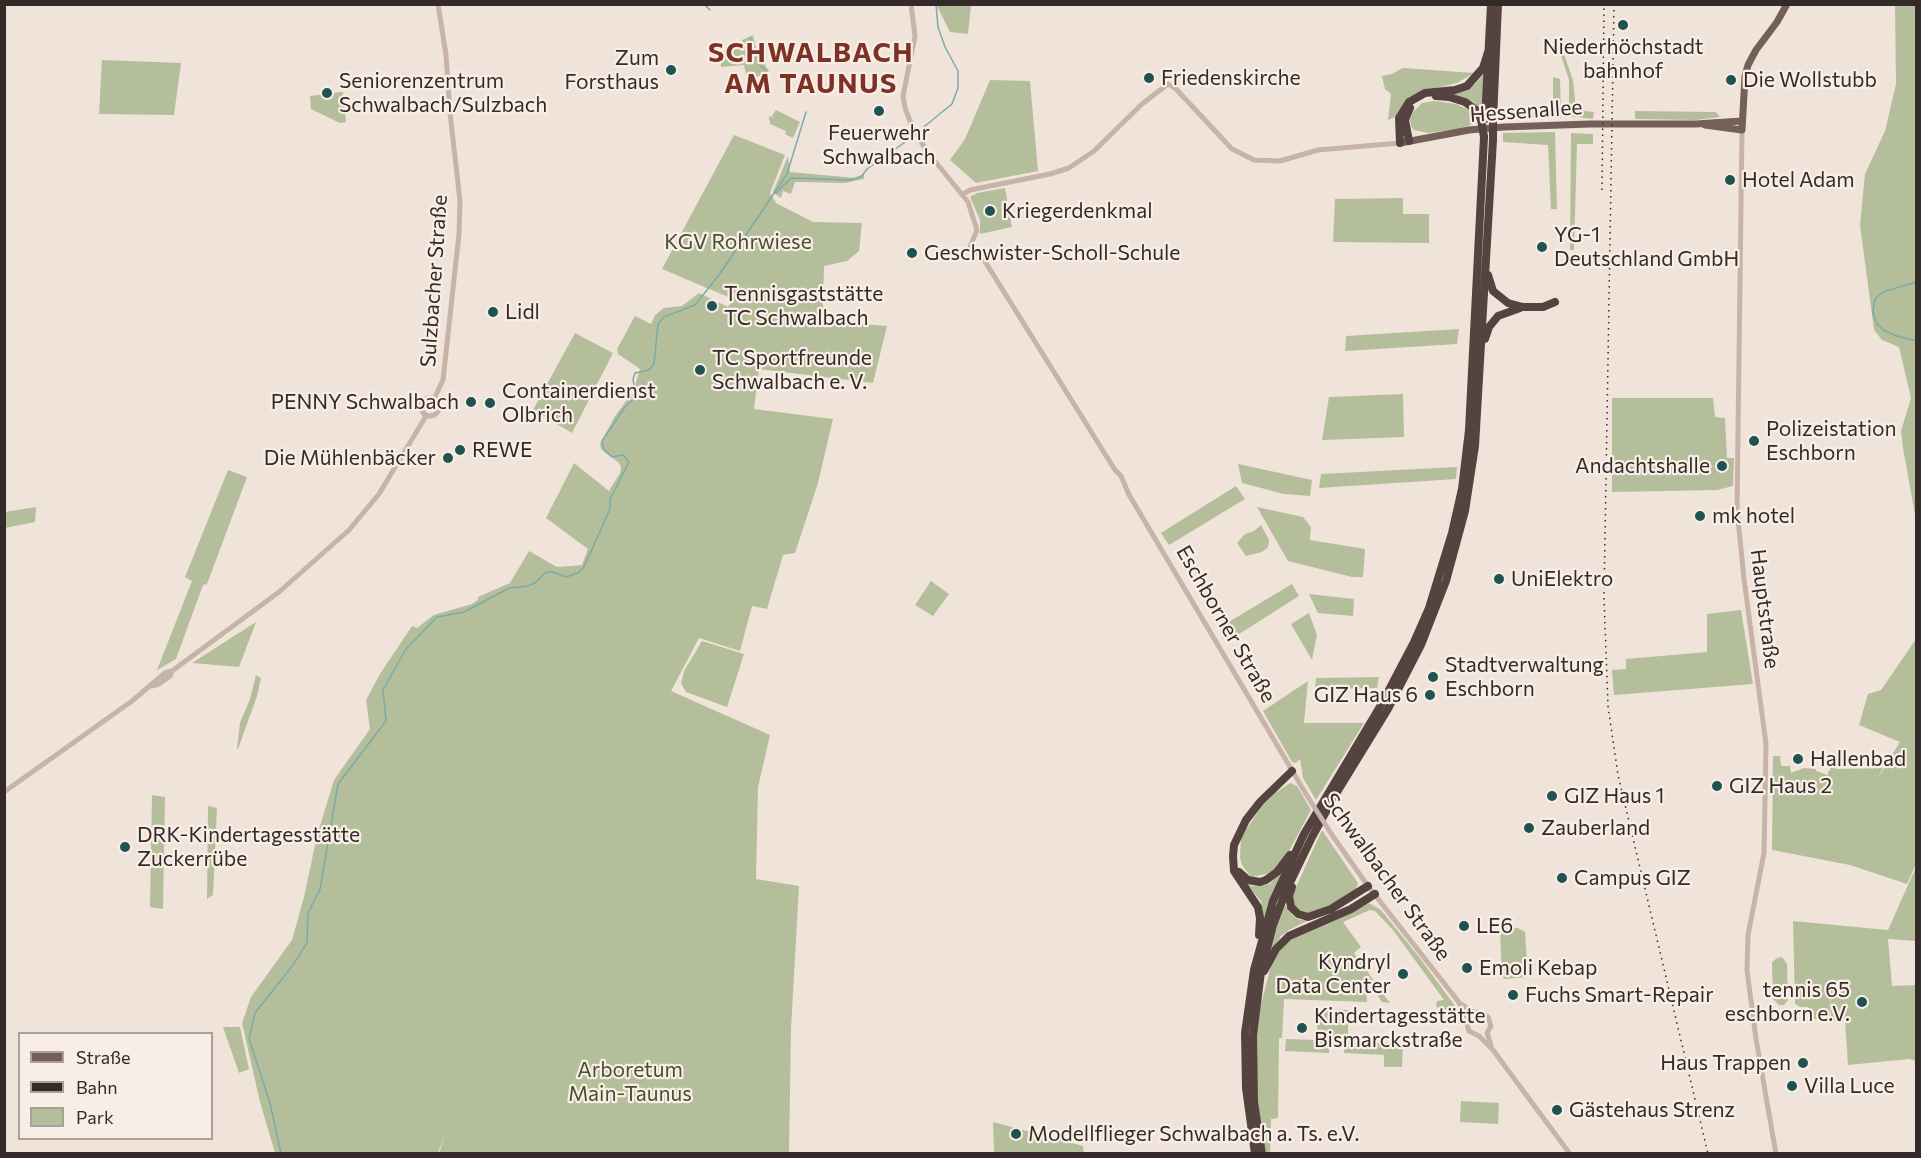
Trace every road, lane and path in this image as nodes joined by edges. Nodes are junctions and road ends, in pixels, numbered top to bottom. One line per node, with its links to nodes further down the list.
1 (438, 4): 19 (street, Sulzbacher Straße)
2 (911, 4): 14 (street)
3 (1491, 4): 6 (highway)
4 (1498, 4): 7 (highway)
5 (1787, 4): 8 (main road, Hauptstraße)
6 (1489, 49): 7 (highway); 13 (highway)
7 (1486, 119): 11 (highway, bridge); 11 (highway, bridge); 12 (highway)
8 (1742, 121): 9 (main road, Hessenallee); 10 (main road, Hauptstraße)
9 (1696, 124): 10 (main road, Hessenallee); 12 (main road, Hessenallee)
10 (1742, 130): 39 (street, Hauptstraße)
11 (1487, 139): 15 (highway); 23 (highway)
12 (1408, 141): 13 (main road, Hessenallee)
13 (1400, 143): 14 (street, Hessenallee)
14 (963, 194): 21 (street, Eschborner Straße)
15 (1486, 268): 17 (highway); 18 (highway)
16 (1555, 302): 17 (highway)
17 (1523, 307): 18 (highway)
18 (1482, 352): 25 (highway)
19 (434, 399): 20 (street, Sulzbacher Straße); 20 (street, Sulzbacher Straße)
20 (426, 416): 22 (street, Sulzbacher Straße)
21 (1292, 771): 24 (highway); 26 (street, Schwalbacher Straße, bridge)
22 (4, 792)
23 (1304, 834): 24 (highway); 28 (highway)
24 (1233, 856): 28 (highway)
25 (1297, 867): 26 (highway); 29 (highway)
26 (1368, 886): 27 (street, Schwalbacher Straße)
27 (1375, 894): 29 (highway); 30 (street, Schwalbacher Straße)
28 (1257, 955): 36 (highway)
29 (1259, 981): 37 (highway)
30 (1458, 1001): 31 (street, Schwalbacher Straße); 32 (street, Schwalbacher Straße)
31 (1477, 1013): 32 (street); 33 (street, Schwalbacher Straße)
32 (1468, 1020): 34 (street, Schwalbacher Straße)
33 (1487, 1033): 34 (street); 35 (street, Schwalbacher Straße)
34 (1479, 1036): 35 (street, Schwalbacher Straße)
35 (1493, 1050): 38 (street, Schwalbacher Straße)
36 (1255, 1154)
37 (1262, 1154)
38 (1570, 1154)
39 (1776, 1154)

